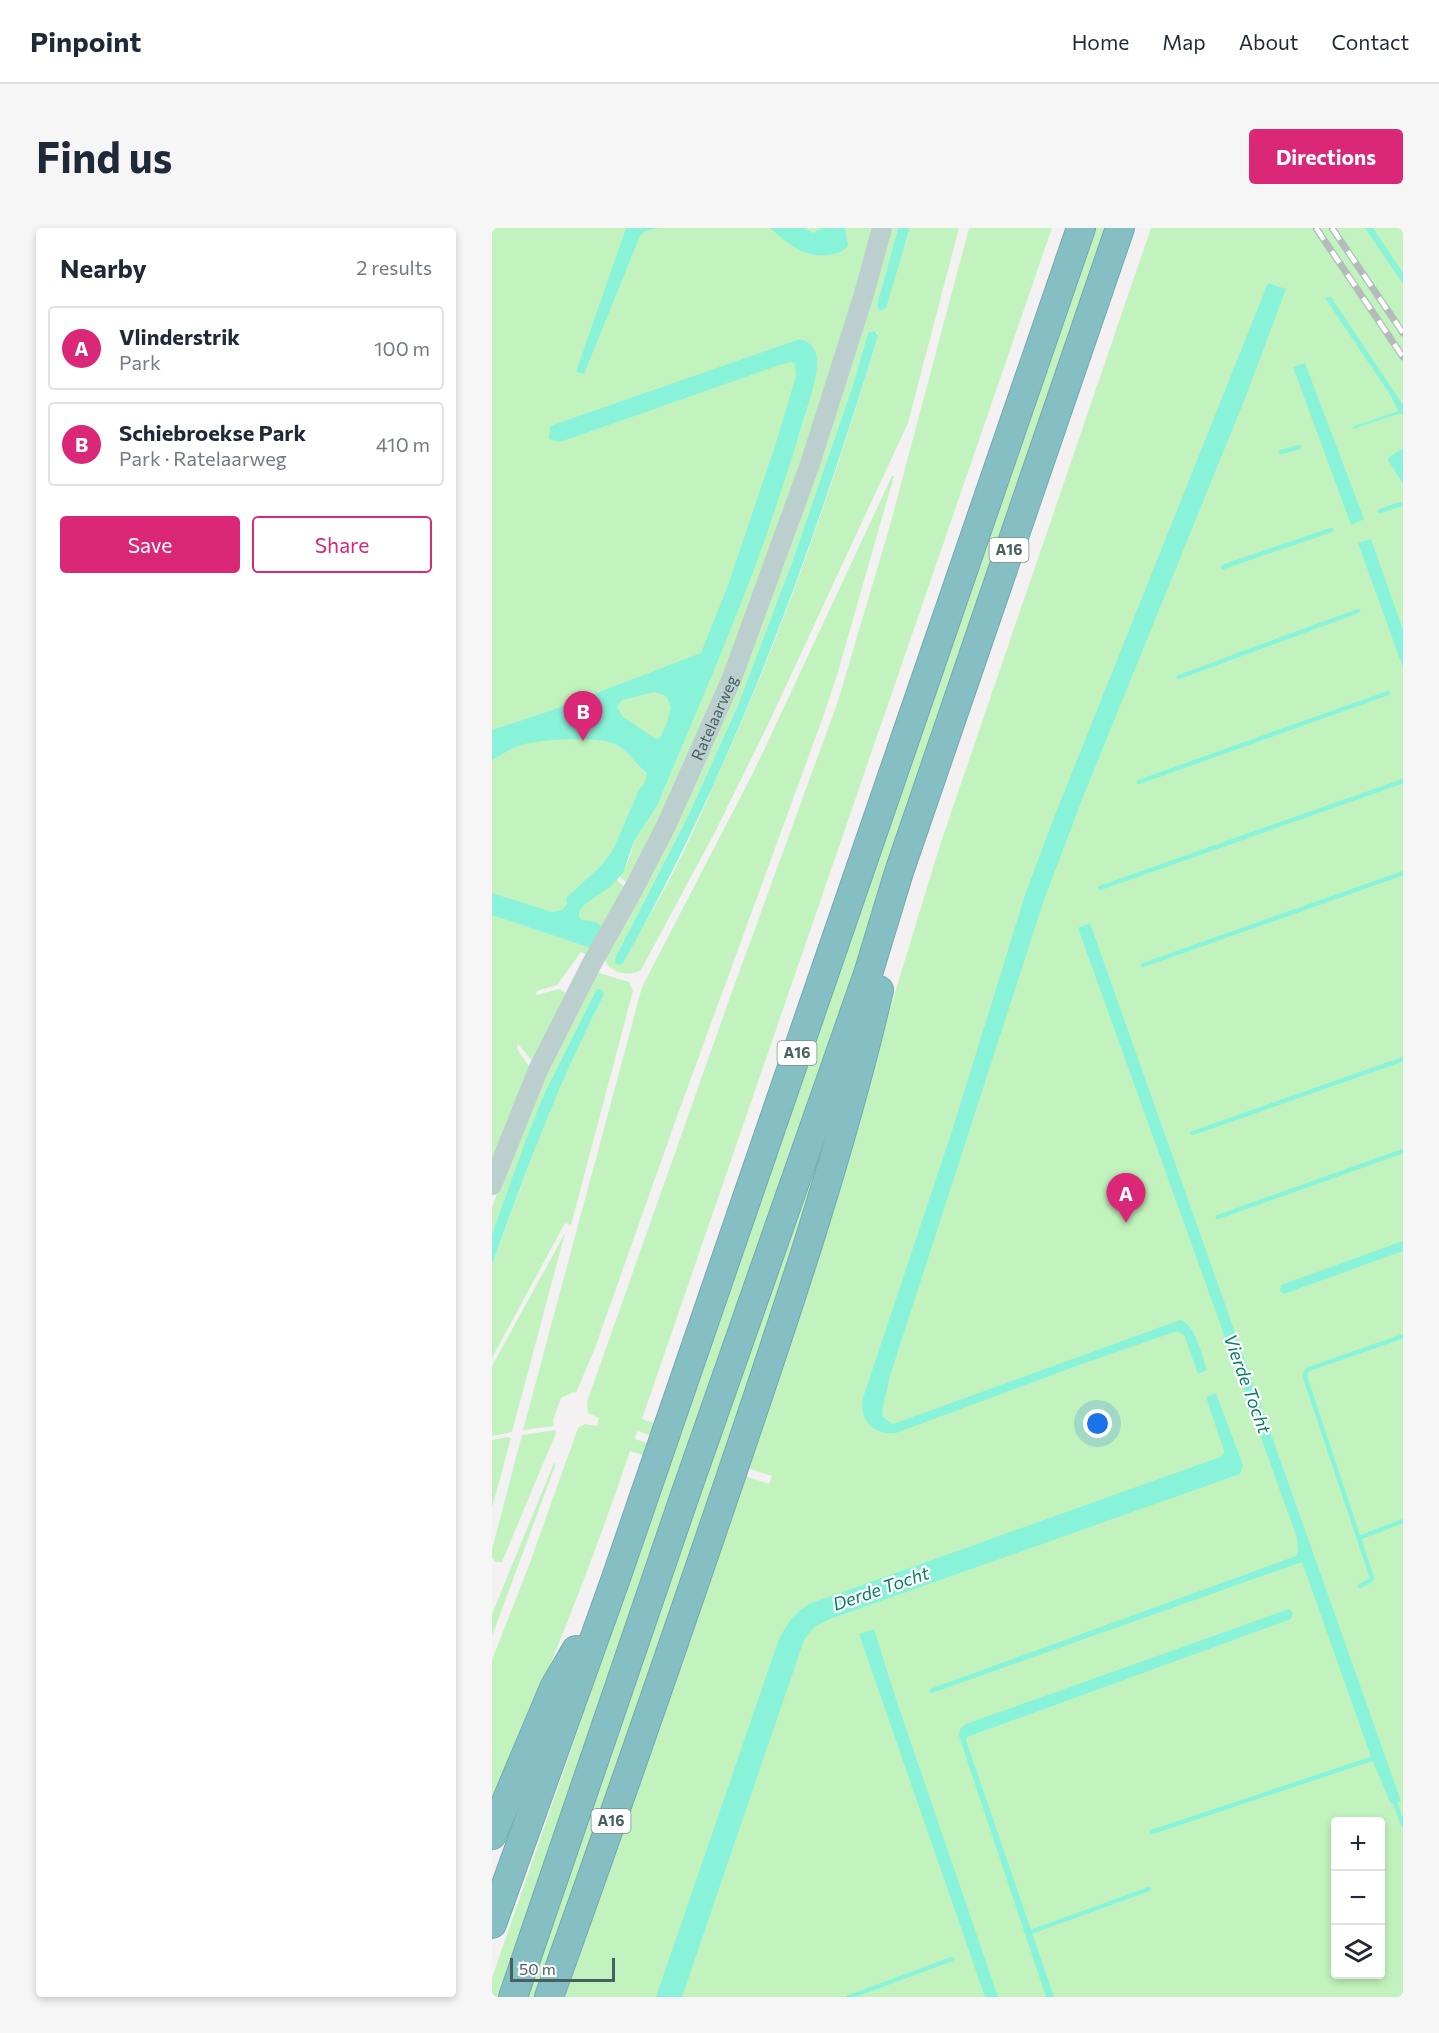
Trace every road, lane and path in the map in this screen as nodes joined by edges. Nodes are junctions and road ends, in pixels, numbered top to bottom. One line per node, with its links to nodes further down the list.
1 (882, 228): 5 (street, Ratelaarweg)
2 (1082, 228): 6 (highway, A16)
3 (1120, 228): 4 (highway, A16)
4 (899, 872): 9 (highway, A16); 10 (highway, A16)
5 (492, 1185)
6 (616, 1578): 7 (highway, A16); 8 (highway, A16)
7 (492, 1835)
8 (492, 1924)
9 (513, 1997)
10 (549, 1997)

